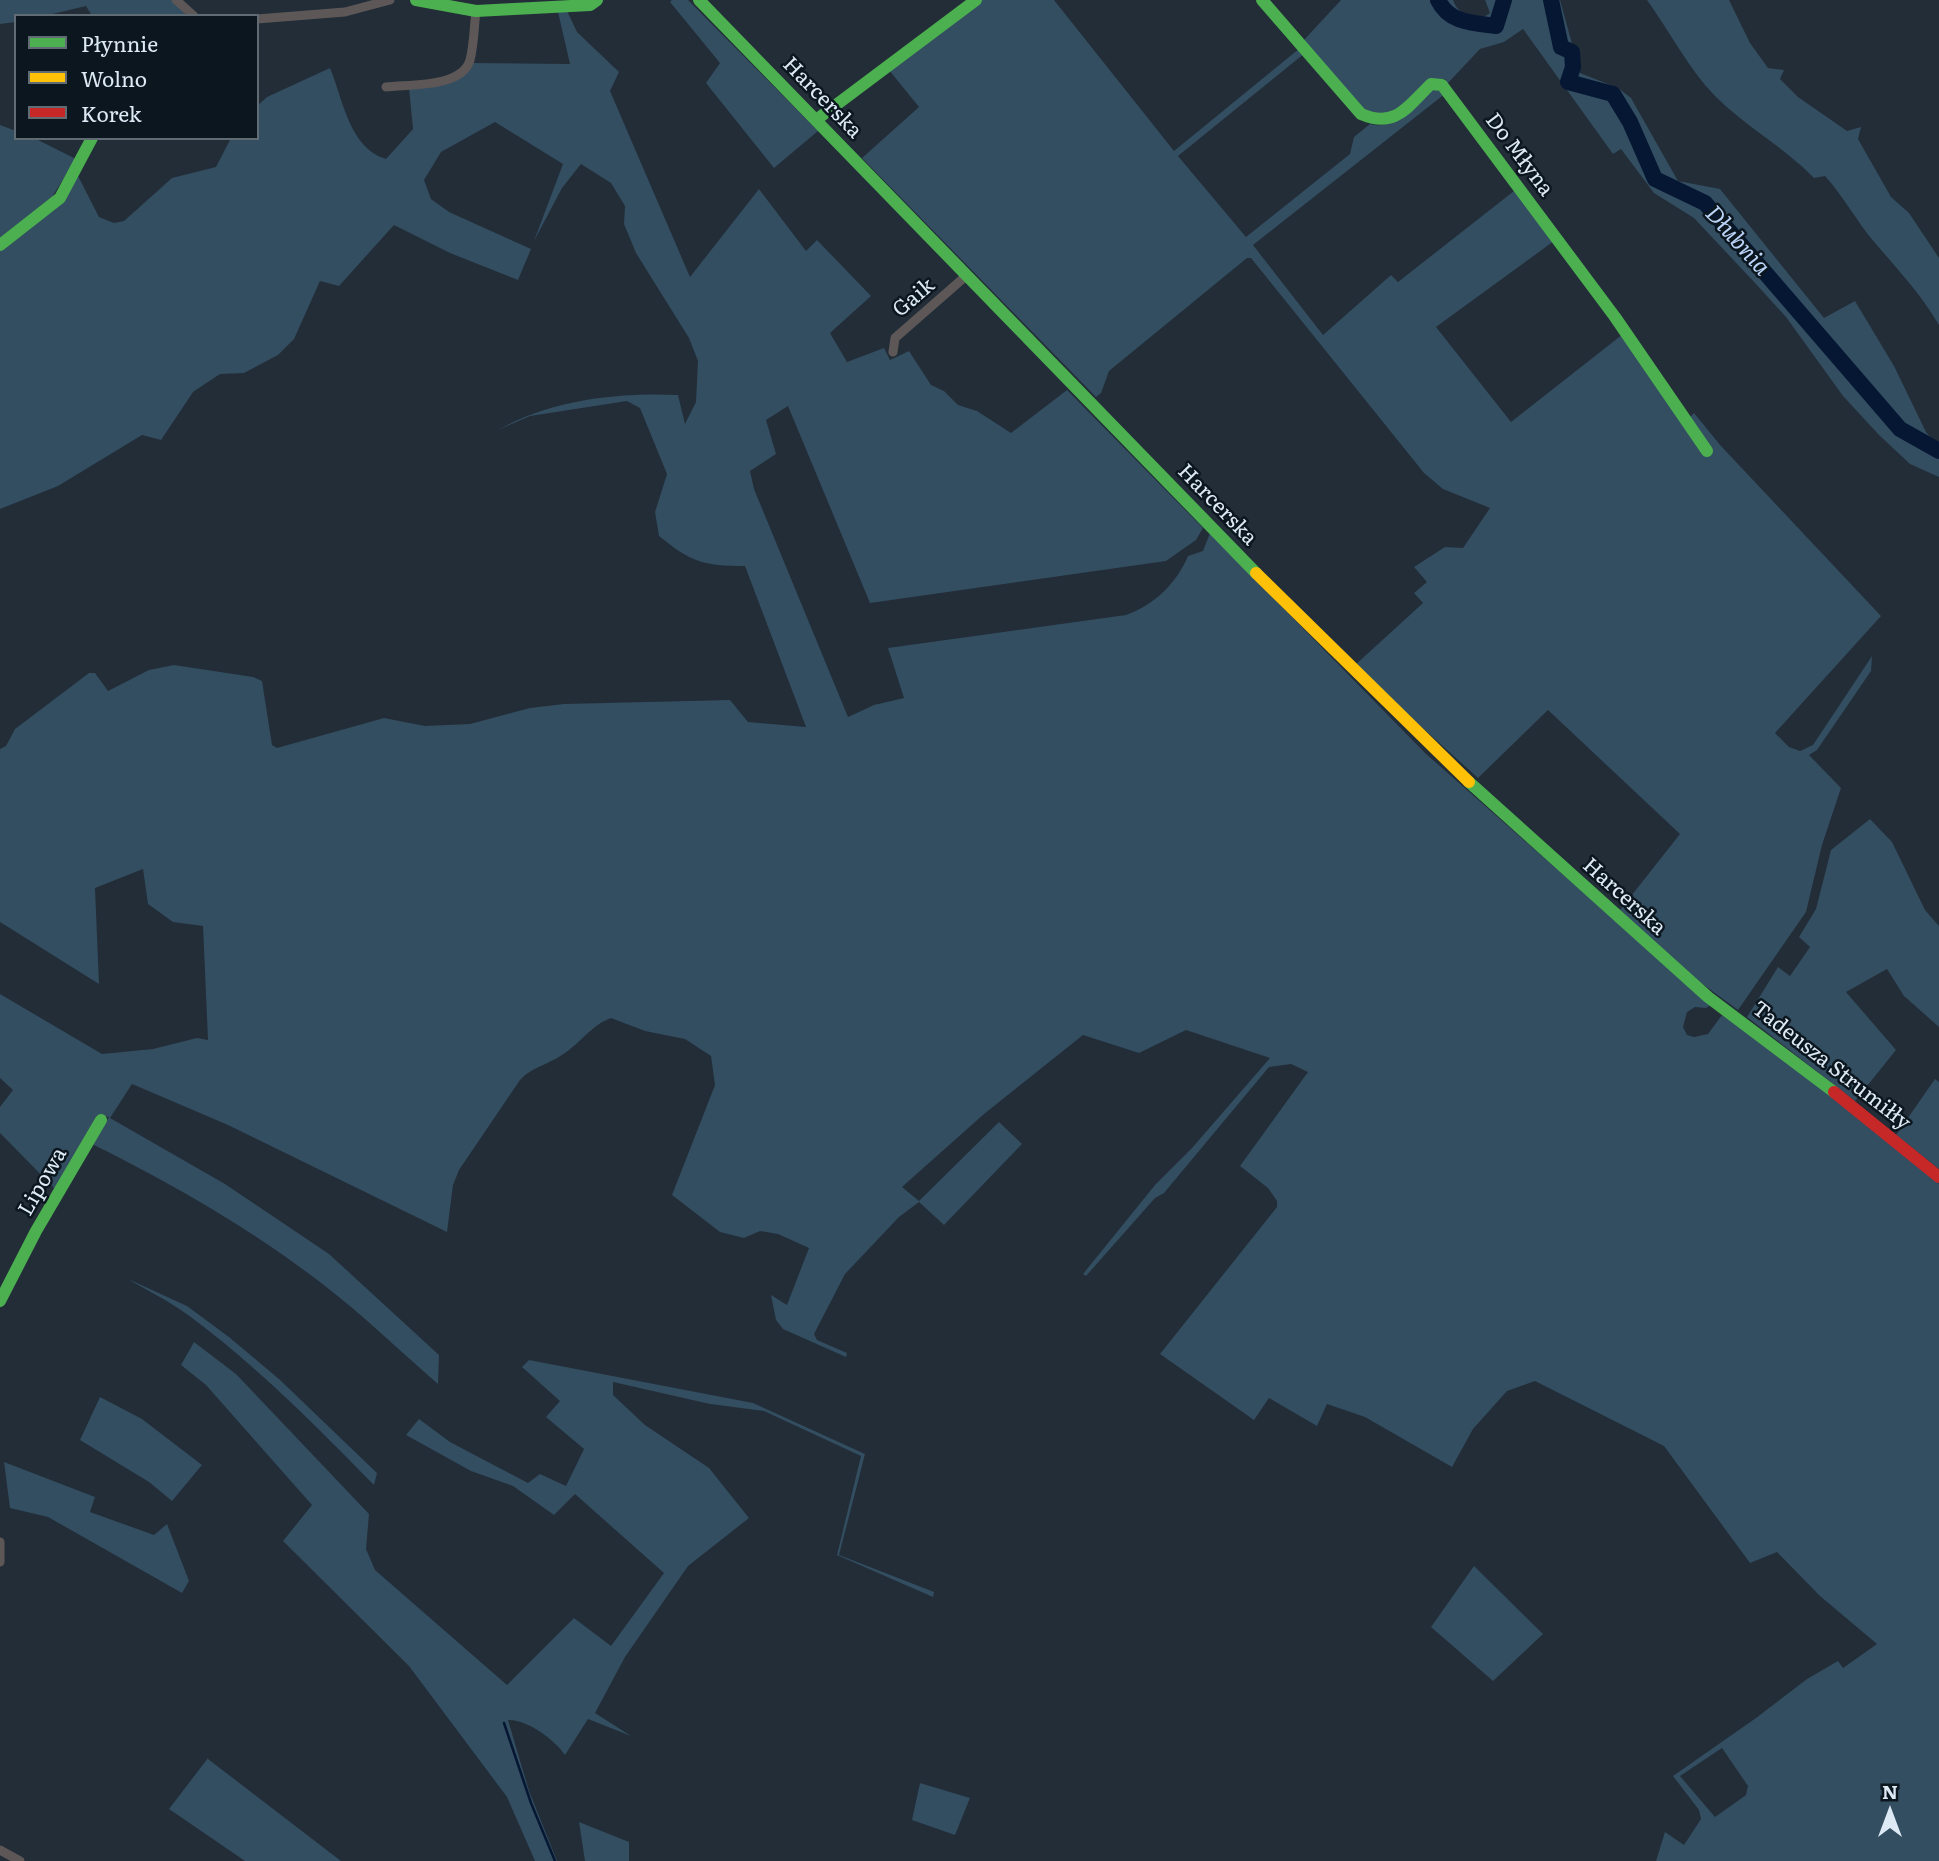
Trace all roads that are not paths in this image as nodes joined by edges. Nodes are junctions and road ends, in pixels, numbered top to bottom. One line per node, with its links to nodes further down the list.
1 (176, 0): 9 (street)
2 (390, 0): 10 (street)
3 (416, 0): 8 (street)
4 (597, 0): 8 (street)
5 (699, 0): 12 (street, Harcerska)
6 (976, 0): 12 (street)
7 (1262, 0): 17 (street, Do Młyna)
8 (476, 11): 11 (street)
9 (192, 14)
10 (259, 19)
11 (386, 87)
12 (816, 120): 15 (street, Harcerska)
13 (91, 140): 14 (street)
14 (0, 245)
15 (967, 275): 16 (street, Gaik); 18 (street, Harcerska)
16 (893, 352)
17 (1707, 451)
18 (1731, 1013): 20 (street, Tadeusza Strumiłły)
19 (102, 1120): 21 (street, Lipowa)
20 (1939, 1177)
21 (0, 1301)
22 (0, 1542): 23 (street)
23 (0, 1562)
24 (0, 1850): 25 (street)
25 (20, 1861)

